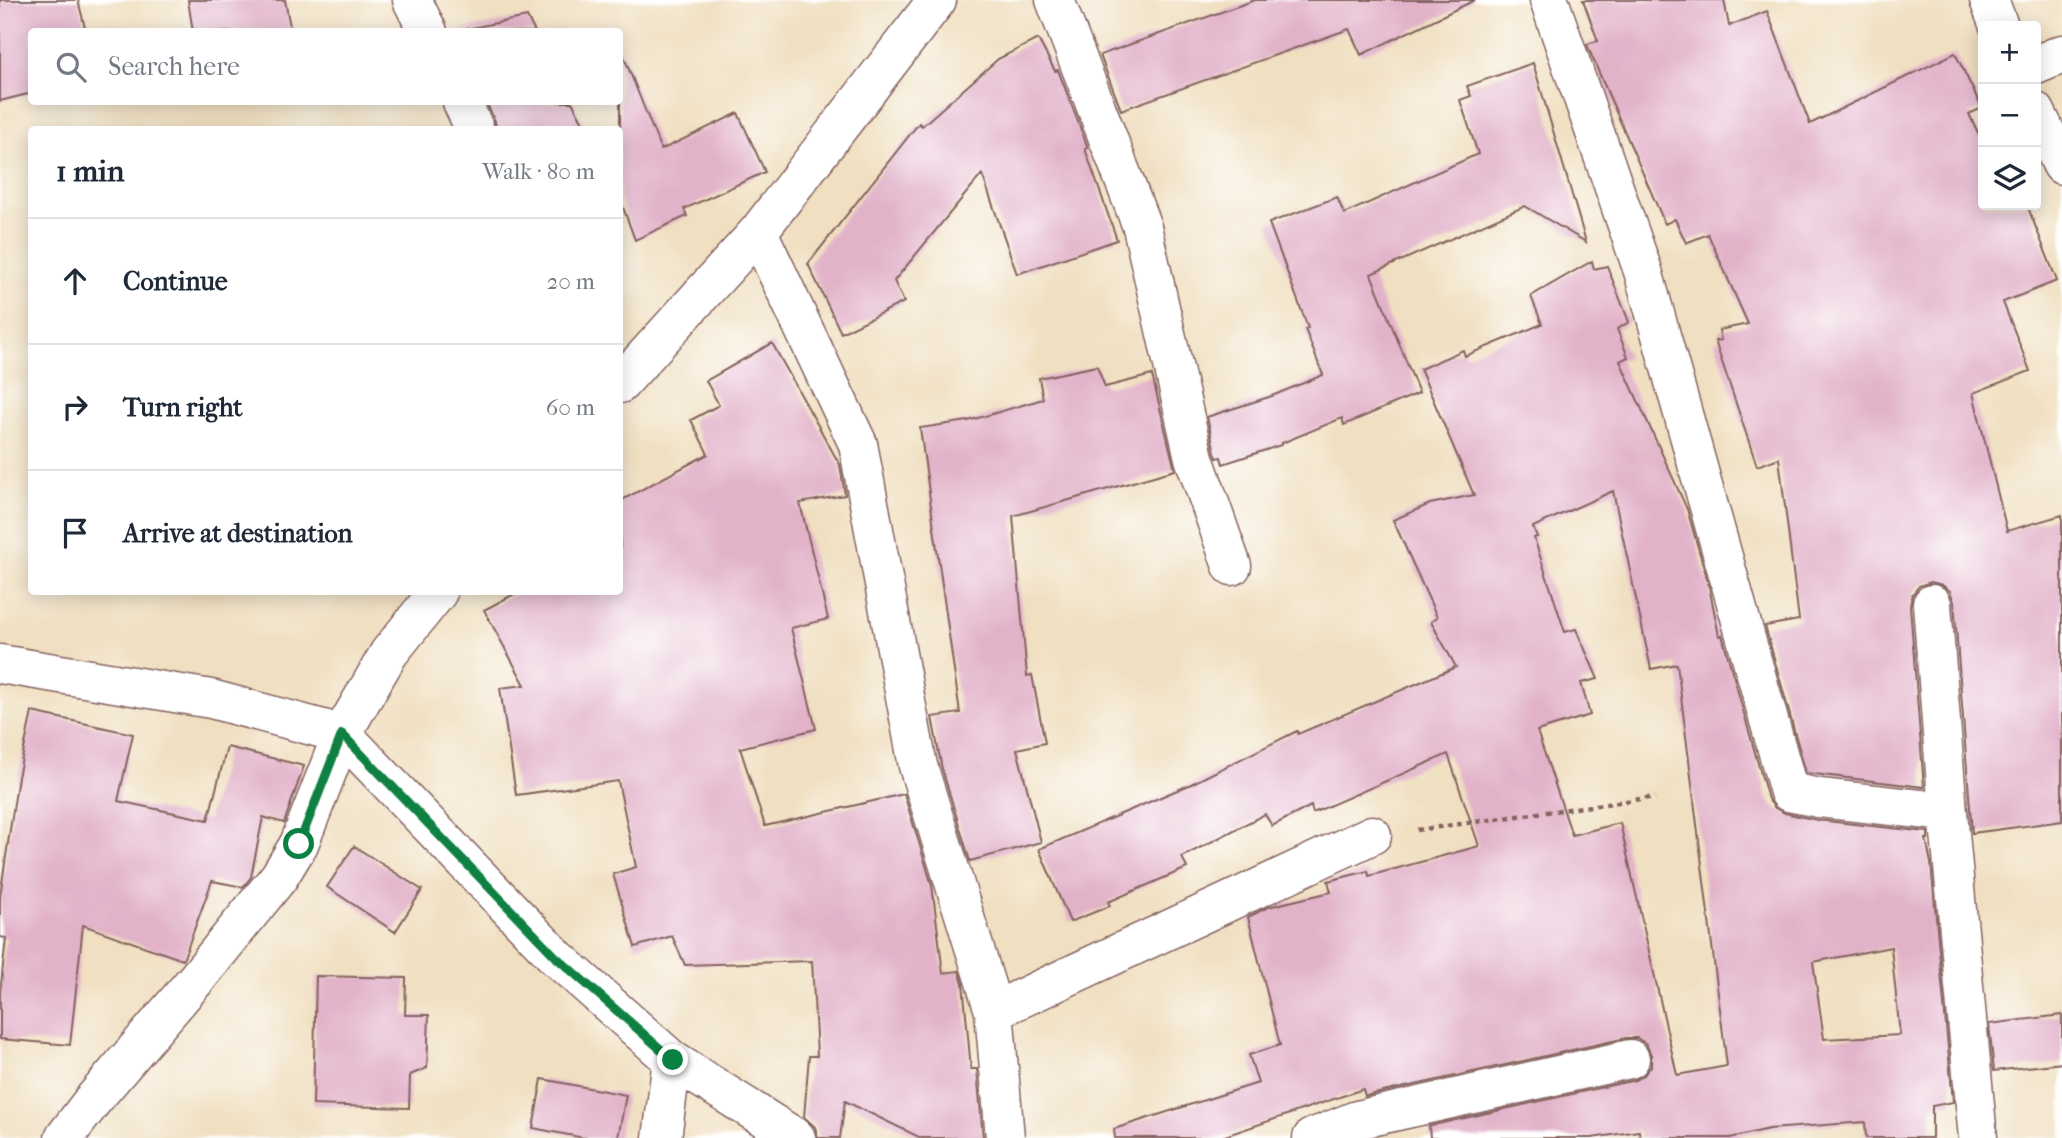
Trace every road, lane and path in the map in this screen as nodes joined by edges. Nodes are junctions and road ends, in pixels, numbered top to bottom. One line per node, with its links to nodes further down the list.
1 (412, 0): 7 (street)
2 (937, 0): 14 (street)
3 (1055, 0): 16 (street)
4 (1549, 0): 22 (street)
5 (1989, 0): 6 (street)
6 (1997, 21)
7 (426, 28)
8 (2062, 54): 9 (street)
9 (2041, 63)
10 (462, 105): 12 (street)
11 (2041, 122): 13 (street)
12 (473, 126)
13 (2062, 165)
14 (758, 232): 15 (street); 24 (street)
15 (623, 381)
16 (1232, 566)
17 (436, 595): 20 (street)
18 (1932, 604): 22 (street)
19 (0, 664): 20 (street)
20 (342, 734): 26 (street); 27 (street)
21 (1655, 797): 23 (path)
22 (1948, 813): 32 (street)
23 (1372, 835): 24 (street)
24 (994, 1011): 30 (street)
25 (1630, 1059): 31 (street)
26 (673, 1060): 28 (street); 29 (street)
27 (64, 1138)
28 (662, 1138)
29 (796, 1138)
30 (1005, 1138)
31 (1312, 1138)
32 (1978, 1138)

